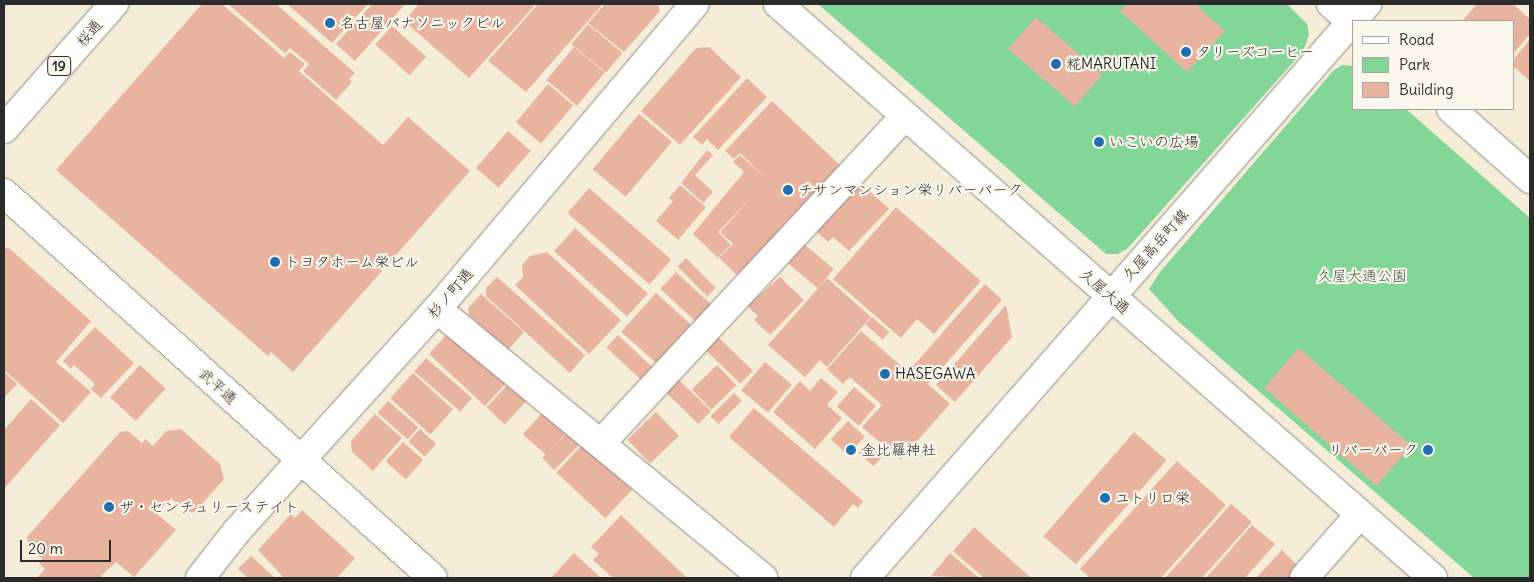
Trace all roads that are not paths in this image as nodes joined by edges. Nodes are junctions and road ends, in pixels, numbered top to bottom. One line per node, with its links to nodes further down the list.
1 (114, 4): 9 (main road, 桜通 / 19)
2 (695, 4): 13 (main road, 杉ノ町通)
3 (778, 4): 8 (main road, 久屋大通)
4 (1331, 4): 5 (main road)
5 (1357, 16)
6 (1352, 22): 12 (main road, 久屋高岳町線)
7 (1452, 110): 10 (main road)
8 (904, 117): 12 (main road, 久屋大通); 14 (main road)
9 (4, 129)
10 (1530, 178)
11 (4, 193): 15 (main road, 武平通)
12 (1110, 295): 16 (main road, 久屋大通); 20 (main road, 久屋高岳町線)
13 (437, 309): 14 (main road); 15 (main road, 杉ノ町通)
14 (602, 442): 19 (main road)
15 (300, 460): 17 (main road, 杉ノ町通); 18 (main road, 武平通)
16 (1360, 514): 21 (main road); 22 (main road, 久屋大通)
17 (200, 578)
18 (433, 578)
19 (762, 578)
20 (865, 578)
21 (1304, 578)
22 (1433, 578)

